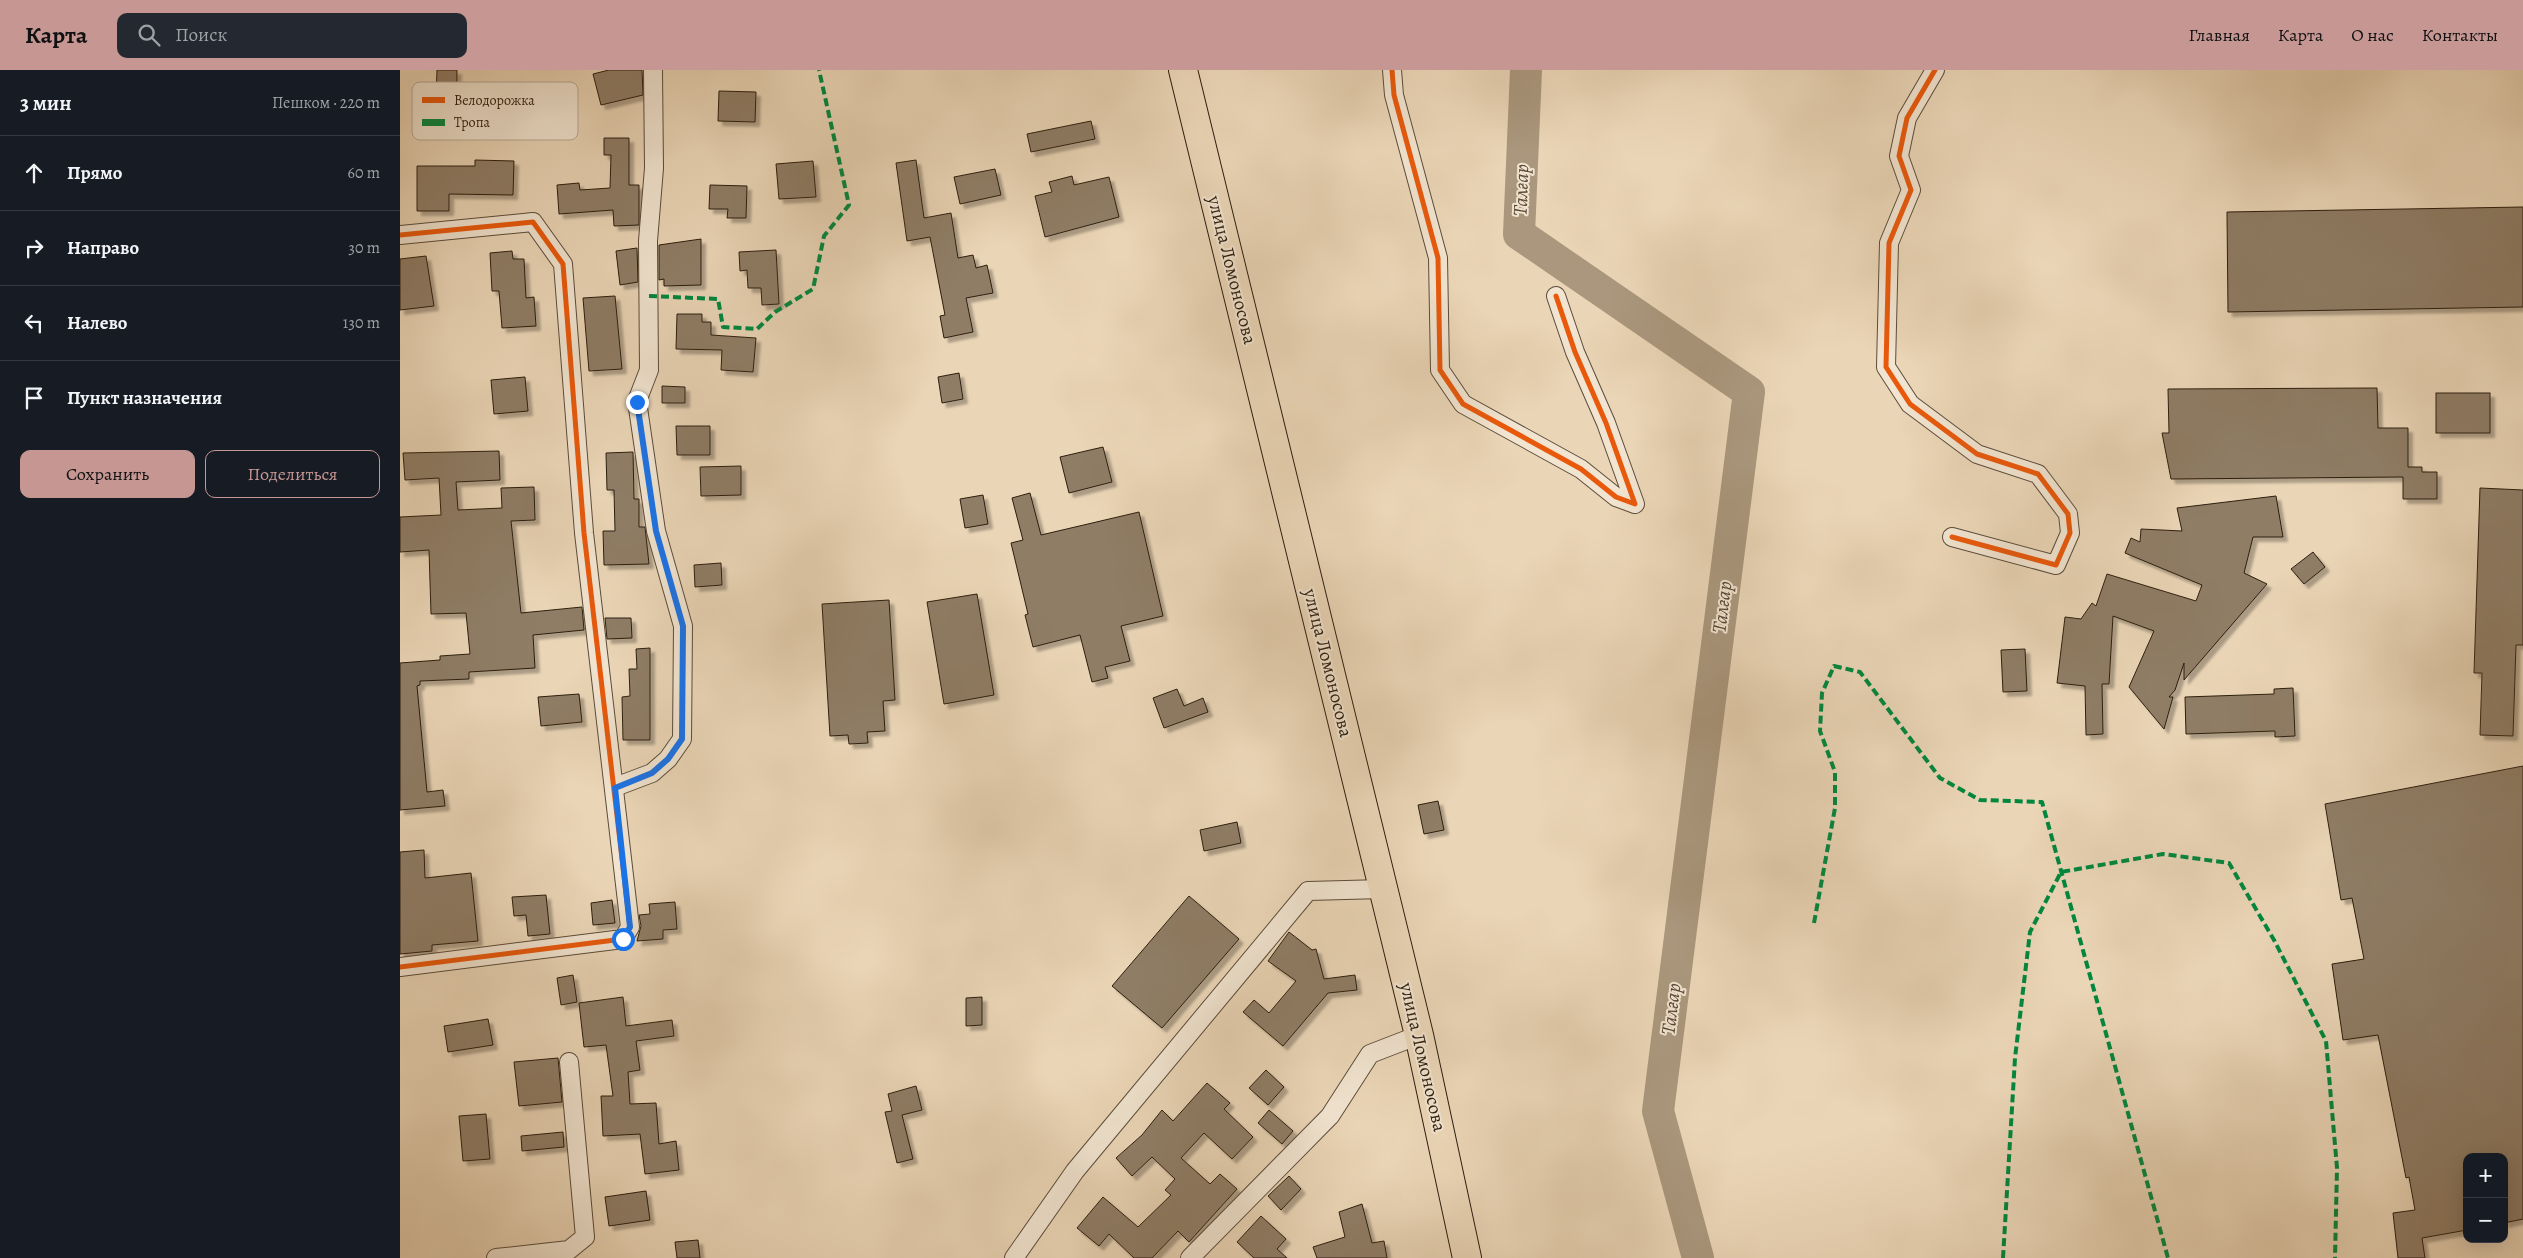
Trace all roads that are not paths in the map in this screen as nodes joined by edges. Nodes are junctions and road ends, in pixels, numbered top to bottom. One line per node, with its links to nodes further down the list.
1 (654, 70): 8 (street)
2 (1183, 70): 9 (main road, улица Ломоносова)
3 (1392, 70): 6 (street)
4 (1935, 70): 7 (street)
5 (400, 235): 8 (street)
6 (1556, 296)
7 (1952, 537)
8 (615, 788): 10 (street)
9 (1383, 889): 11 (main road, улица Ломоносова); 14 (street)
10 (400, 967)
11 (1419, 1035): 15 (street); 16 (main road, улица Ломоносова)
12 (569, 1062): 13 (street)
13 (496, 1258)
14 (1014, 1258)
15 (1190, 1258)
16 (1467, 1258)

